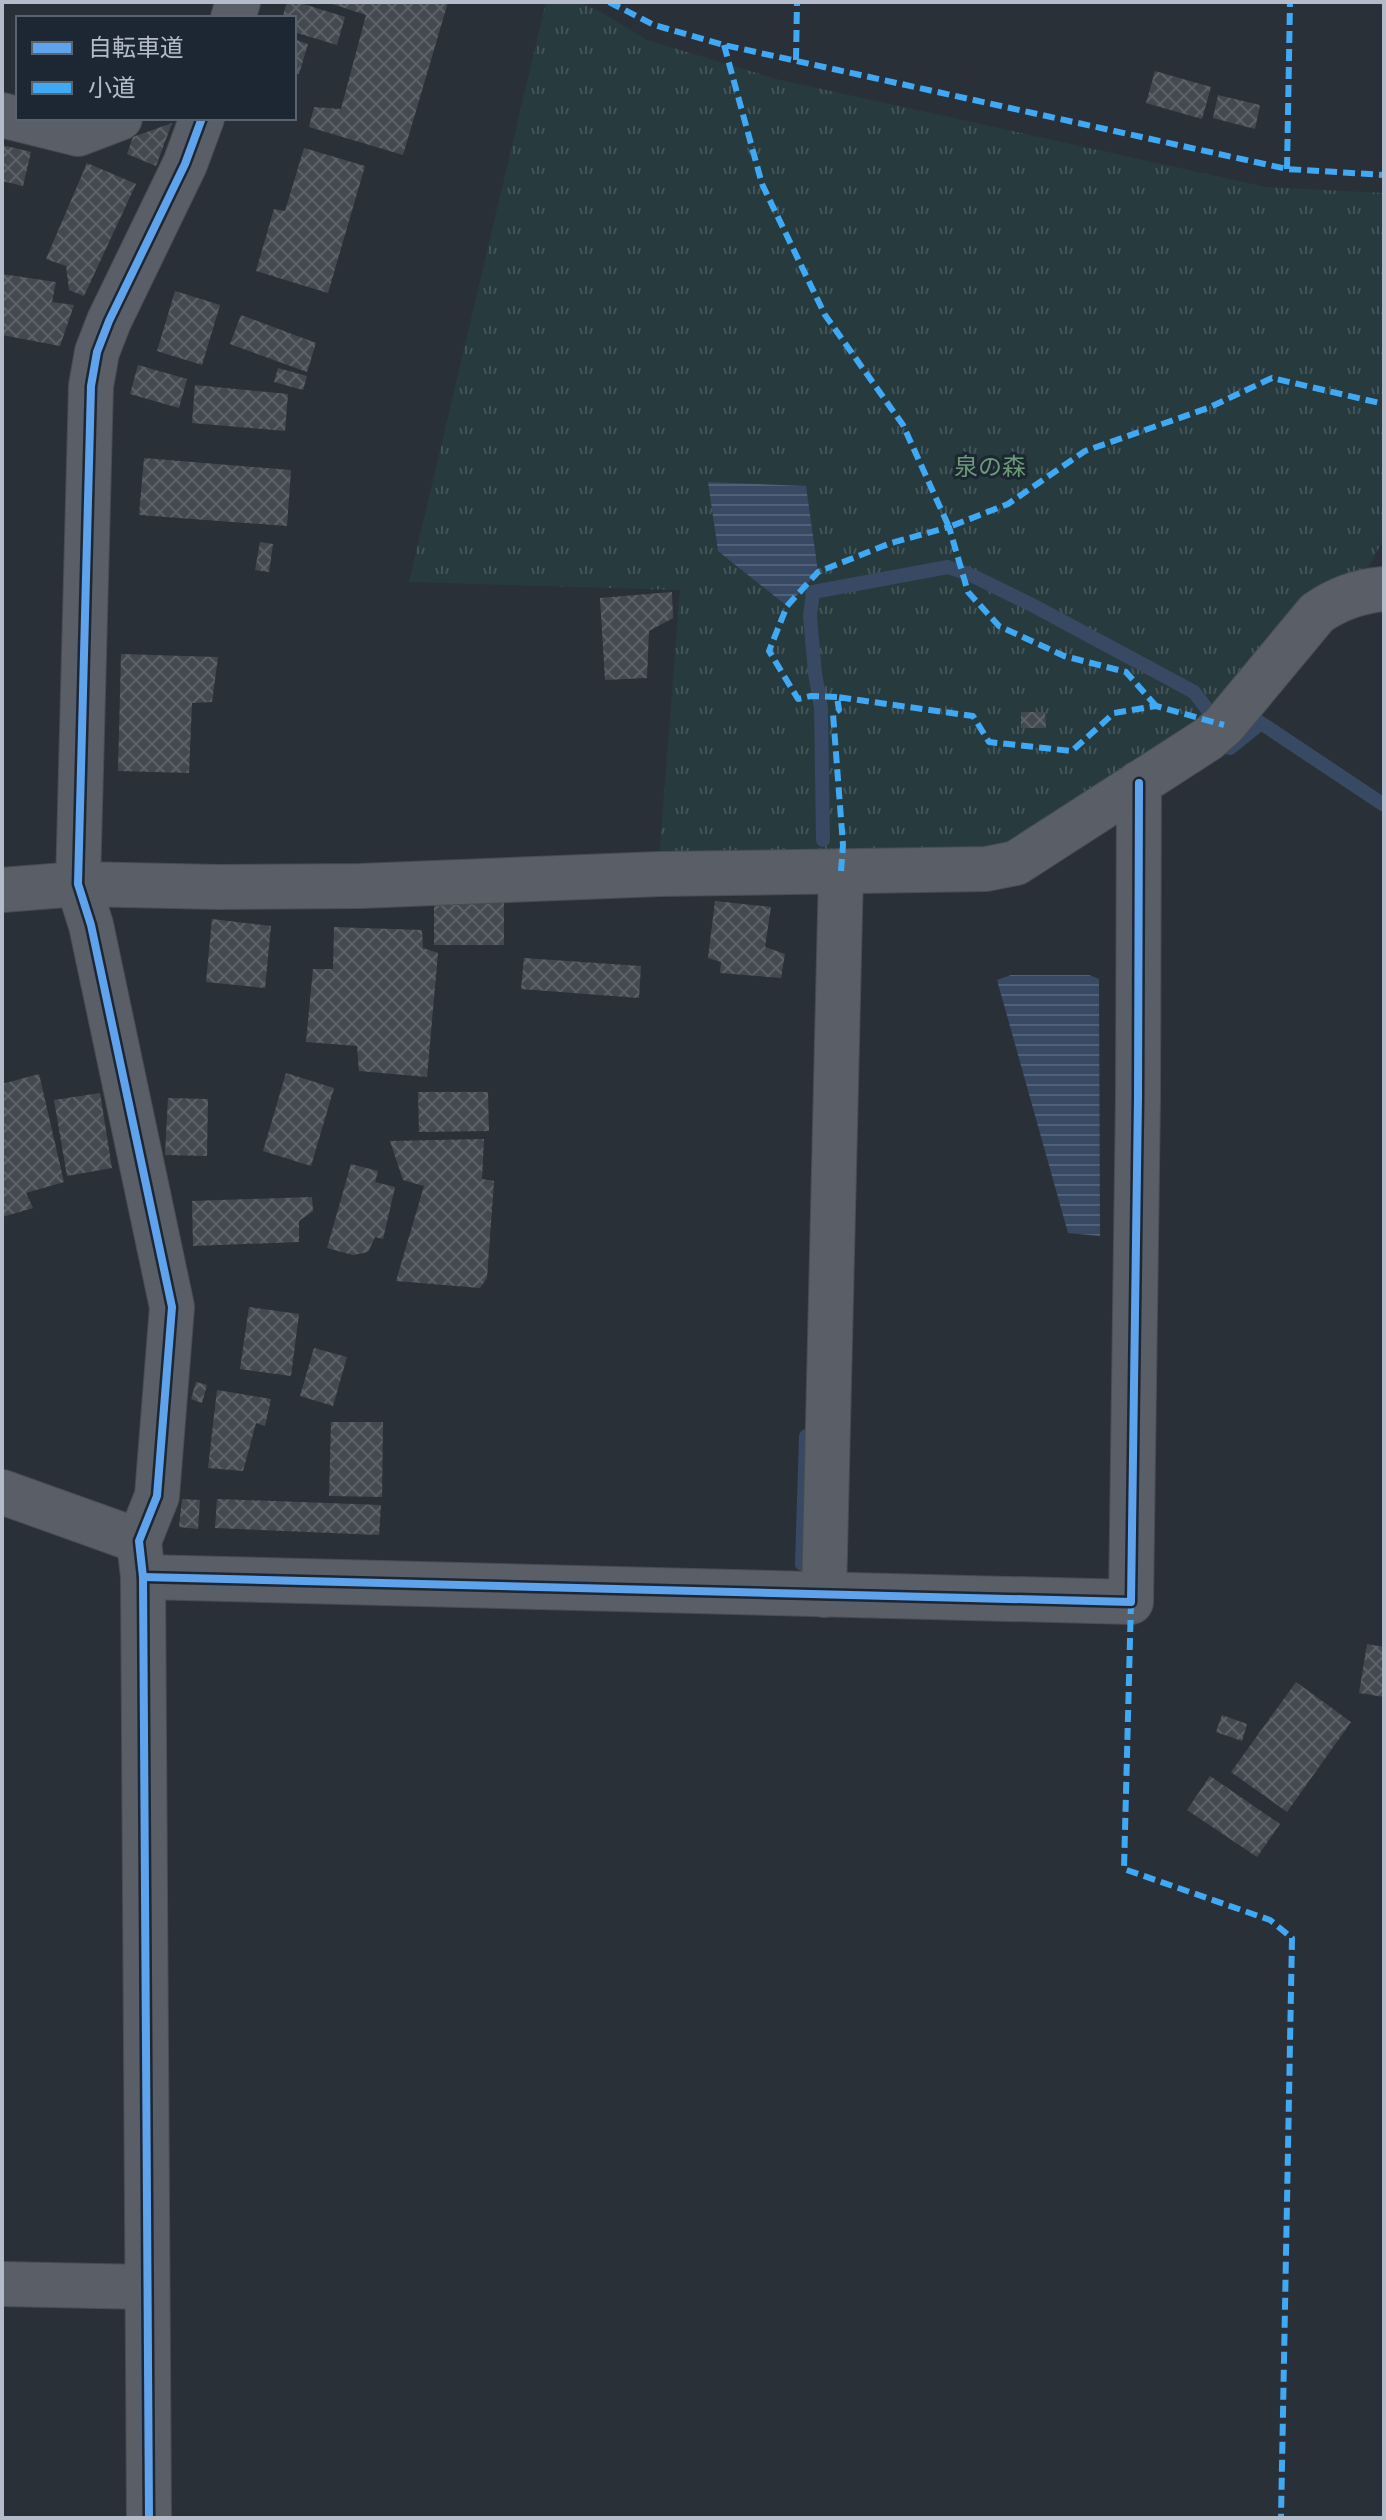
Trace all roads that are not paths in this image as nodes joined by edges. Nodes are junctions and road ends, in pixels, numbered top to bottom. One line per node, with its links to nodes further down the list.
1 (22, 120): 2 (street)
2 (115, 120)
3 (201, 120): 7 (street)
4 (1378, 580): 5 (street)
5 (1139, 783): 6 (street); 11 (street)
6 (841, 871): 7 (street); 11 (street)
7 (78, 884): 8 (street); 10 (street)
8 (2, 890)
9 (2, 1492): 10 (street)
10 (141, 1559): 11 (street); 13 (street)
11 (824, 1595)
12 (2, 2284): 13 (street)
13 (147, 2287): 14 (street)
14 (149, 2518)

